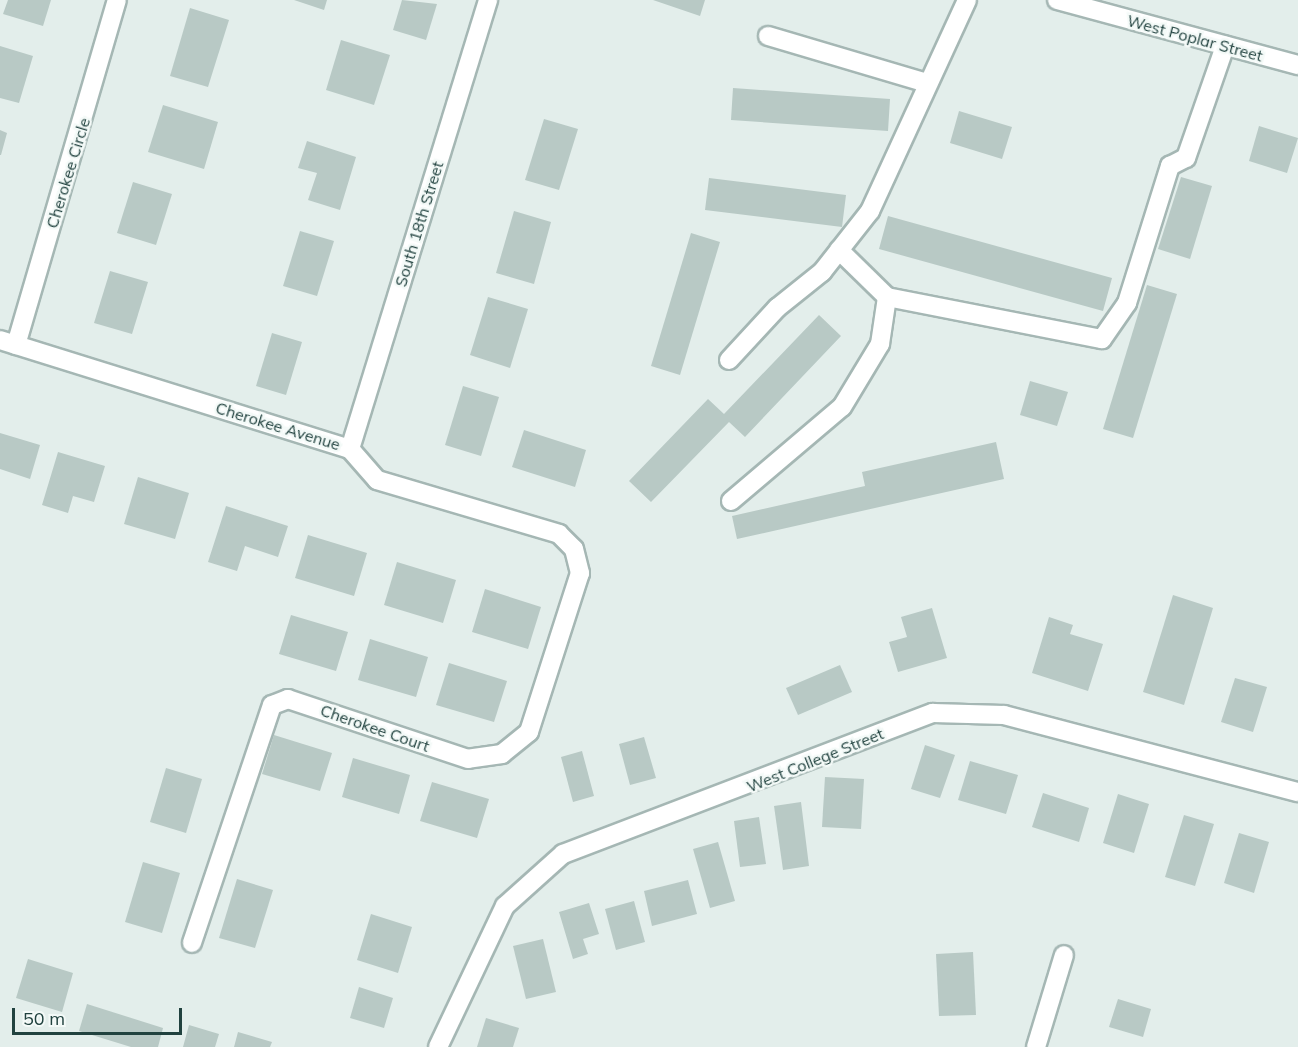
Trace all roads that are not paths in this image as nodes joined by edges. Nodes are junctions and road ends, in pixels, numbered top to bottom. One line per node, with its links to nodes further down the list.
1 (117, 0): 11 (street, Cherokee Circle)
2 (488, 0): 13 (street, South 18th Street)
3 (967, 0): 8 (street)
4 (1057, 0): 6 (street, West Poplar Street)
5 (768, 36): 8 (street)
6 (1225, 46): 7 (street, West Poplar Street); 10 (street)
7 (1298, 65)
8 (927, 83): 9 (street)
9 (839, 250): 10 (street); 12 (street)
10 (887, 297): 14 (street)
11 (8, 343): 13 (street, Cherokee Avenue)
12 (729, 360)
13 (350, 449): 15 (street, Cherokee Avenue)
14 (731, 501)
15 (574, 549): 17 (street, Cherokee Court)
16 (1298, 792): 19 (street, West College Street)
17 (192, 943)
18 (1064, 955): 20 (street)
19 (438, 1047)
20 (1036, 1047)

